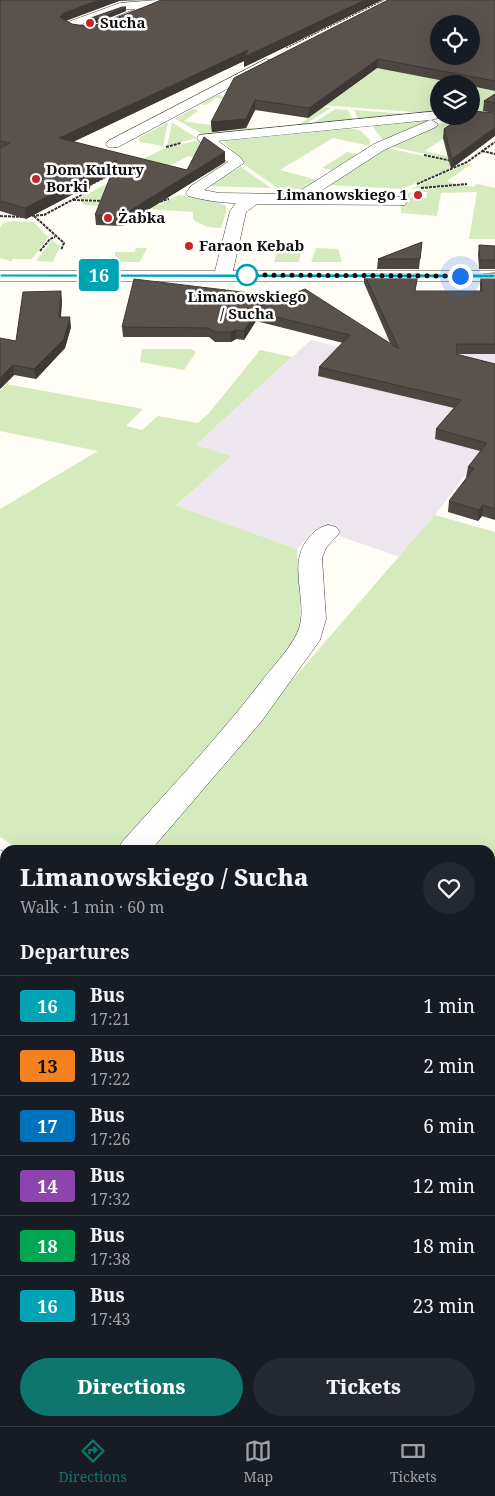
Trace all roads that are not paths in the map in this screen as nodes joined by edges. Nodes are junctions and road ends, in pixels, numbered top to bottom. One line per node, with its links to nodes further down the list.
1 (162, 2): 1 (street)
2 (281, 53): 6 (street)
3 (430, 116): 4 (street)
4 (358, 123): 7 (street); 8 (street)
5 (430, 124): 7 (street)
6 (112, 144)
7 (379, 147): 9 (street)
8 (254, 199): 9 (street); 11 (street)
9 (298, 199): 10 (street)
10 (399, 202)
11 (223, 275): 12 (street); 13 (street)
12 (0, 276)
13 (495, 276)
14 (328, 532): 15 (street)
15 (137, 845)

